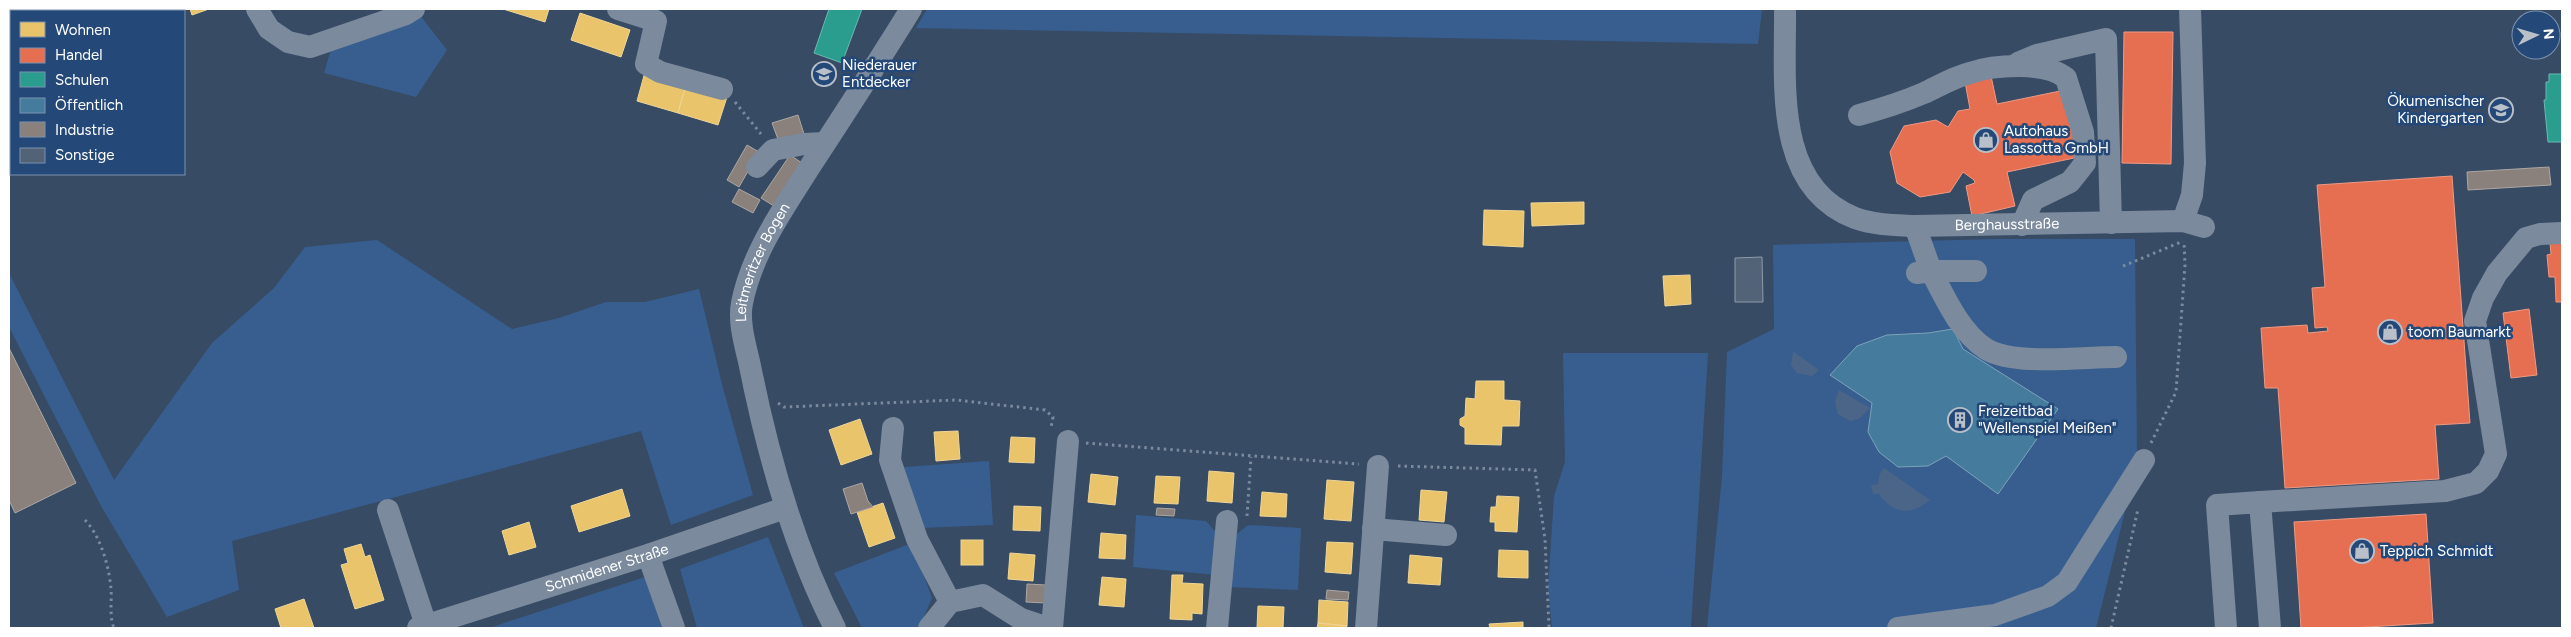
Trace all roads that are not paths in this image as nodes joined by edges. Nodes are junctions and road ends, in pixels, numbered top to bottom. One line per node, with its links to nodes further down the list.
1 (257, 9): 2 (street)
2 (414, 9)
3 (618, 9): 7 (street)
4 (911, 9): 11 (street, Leitmeritzer Bogen)
5 (1785, 9): 15 (street, Berghausstraße)
6 (2190, 9): 13 (street, Berghausstraße)
7 (658, 15): 9 (street)
8 (2008, 67): 10 (street); 13 (street); 14 (street)
9 (722, 90)
10 (1859, 115)
11 (825, 143): 12 (street); 25 (street, Leitmeritzer Bogen)
12 (758, 167)
13 (2111, 223): 14 (street, Berghausstraße)
14 (2022, 225): 15 (street, Berghausstraße)
15 (1915, 226): 18 (street)
16 (2562, 233): 24 (street)
17 (1976, 271): 18 (street)
18 (1924, 272): 19 (street)
19 (2116, 357)
20 (893, 428): 31 (street)
21 (1068, 441): 38 (street)
22 (2144, 460): 32 (street)
23 (1378, 466): 28 (street)
24 (2260, 502): 42 (street); 43 (street)
25 (785, 508): 30 (street, Schmidener Straße); 35 (street, Leitmeritzer Bogen)
26 (388, 510): 33 (street, Schmidener Straße)
27 (1228, 521): 39 (street)
28 (1373, 529): 29 (street); 40 (street)
29 (1446, 535)
30 (648, 555): 33 (street, Schmidener Straße); 34 (street)
31 (950, 602): 36 (street); 37 (street)
32 (1929, 626): 41 (street)
33 (422, 627)
34 (674, 628)
35 (835, 628)
36 (929, 628)
37 (1048, 628)
38 (1052, 628)
39 (1216, 628)
40 (1366, 628)
41 (1898, 628)
42 (2226, 628)
43 (2270, 628)

